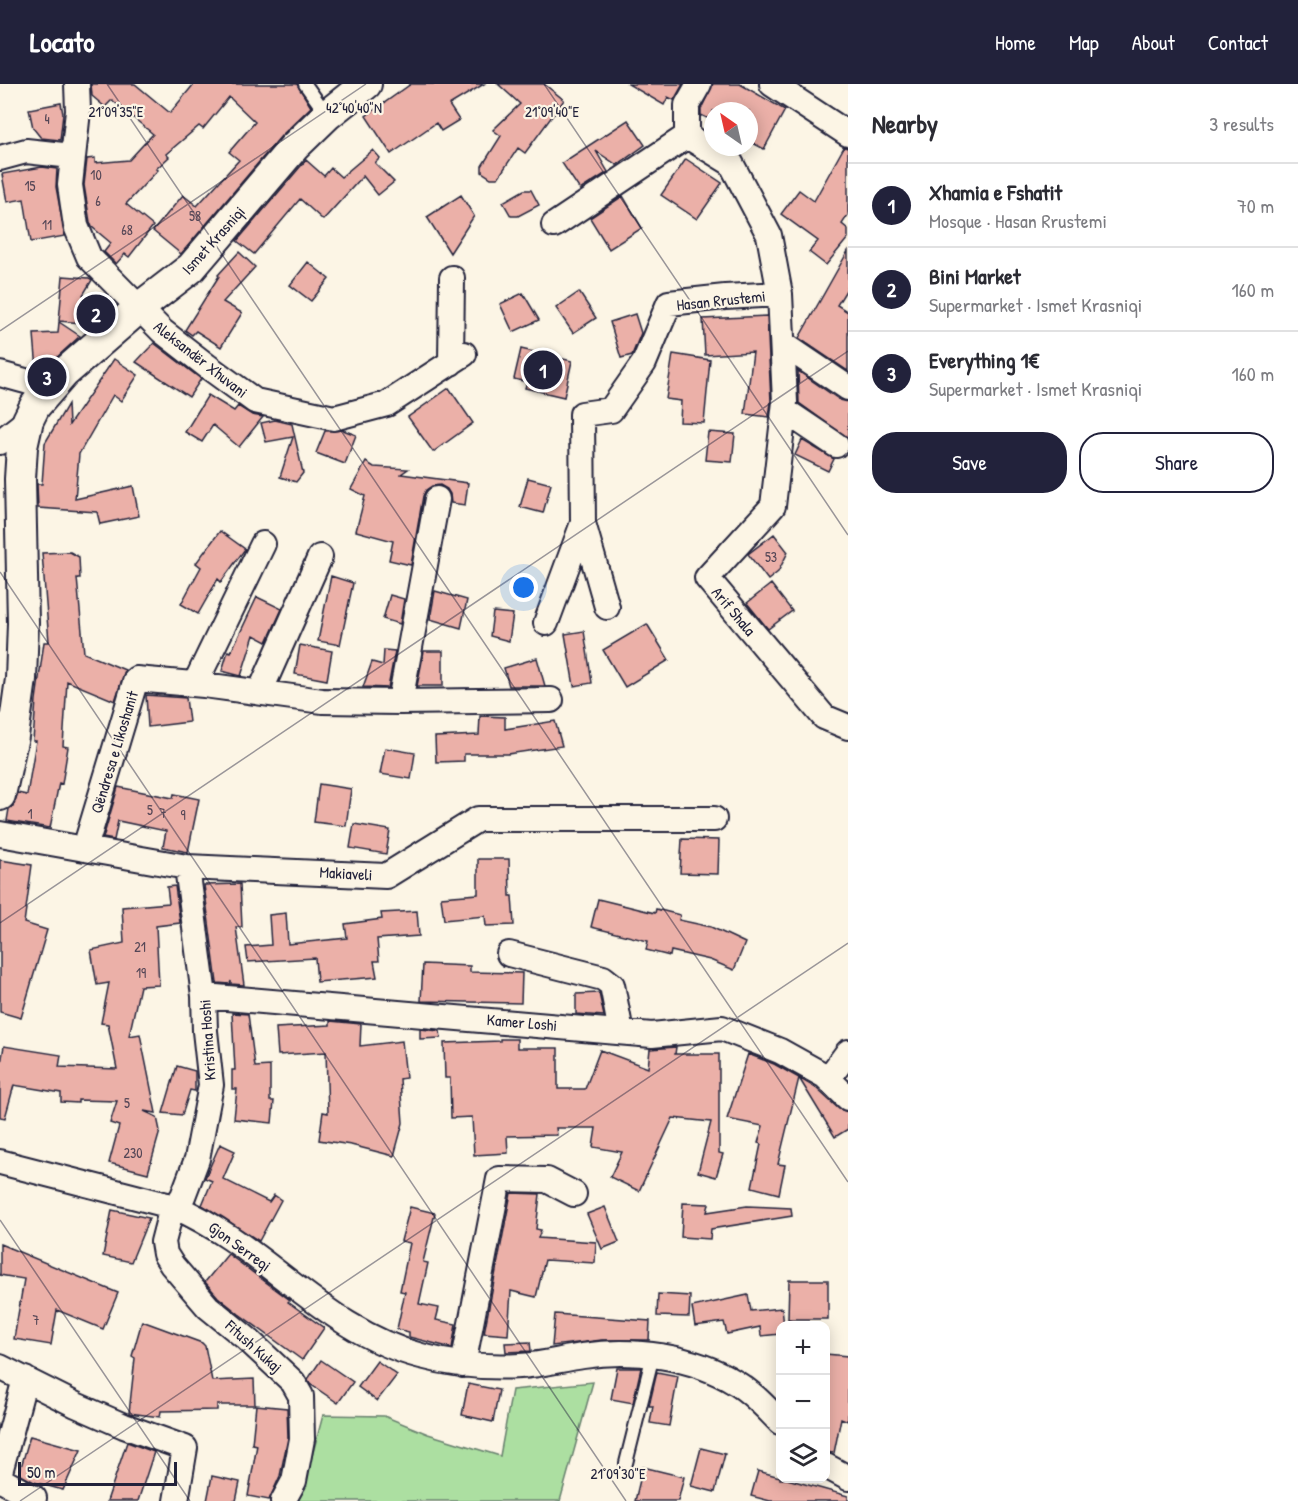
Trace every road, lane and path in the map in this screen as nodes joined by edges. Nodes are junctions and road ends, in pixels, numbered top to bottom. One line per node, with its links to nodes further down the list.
1 (77, 84): 9 (street, Aleksandër Xhuvani)
2 (305, 84): 6 (lane)
3 (366, 84): 6 (street, Ismet Krasniqi)
4 (699, 84): 8 (street)
5 (772, 84): 7 (street)
6 (327, 115): 14 (street, Ismet Krasniqi)
7 (848, 134)
8 (687, 136): 11 (street); 13 (street, Arif Shala)
9 (72, 156): 10 (street); 14 (street, Aleksandër Xhuvani)
10 (0, 158)
11 (554, 225)
12 (452, 278): 14 (street, Aleksandër Xhuvani)
13 (780, 294): 15 (street, Arif Shala); 24 (street, Hasan Rrustemi)
14 (139, 308): 18 (street, Ismet Krasniqi)
15 (783, 344): 17 (street); 19 (street, Arif Shala)
16 (0, 374): 18 (street)
17 (848, 388)
18 (46, 392): 20 (street, Ismet Krasniqi)
19 (784, 410): 22 (street); 33 (street, Arif Shala)
20 (28, 420): 21 (street); 34 (street, Ismet Krasniqi)
21 (0, 442)
22 (836, 445)
23 (437, 499): 32 (street)
24 (583, 523): 27 (street, Hasan Rrustemi); 28 (street, Hasan Rrustemi)
25 (263, 544): 29 (street)
26 (320, 557): 30 (street)
27 (608, 607)
28 (546, 623)
29 (195, 684): 30 (street, Qëndresa e Likoshanit); 37 (street, Qëndresa e Likoshanit)
30 (260, 692): 32 (street, Qëndresa e Likoshanit)
31 (551, 700): 32 (street, Qëndresa e Likoshanit)
32 (400, 702)
33 (848, 727)
34 (0, 795)
35 (714, 819): 38 (street, Makiaveli)
36 (0, 834): 37 (street, Makiaveli)
37 (85, 848): 38 (street, Makiaveli)
38 (187, 867): 40 (street, Kristina Hoshi)
39 (509, 954): 41 (street)
40 (204, 996): 41 (street, Kamer Loshi); 47 (street, Kristina Hoshi)
41 (621, 1032): 43 (street, Kamer Loshi)
42 (848, 1052): 43 (street)
43 (828, 1079): 44 (street, Kamer Loshi)
44 (848, 1098)
45 (0, 1162): 47 (street, Gjon Serreqi)
46 (574, 1194): 49 (street)
47 (175, 1207): 49 (street, Gjon Serreqi); 60 (street, Fitush Kukaj)
48 (653, 1355): 49 (street, Gjon Serreqi); 52 (street, Gjon Serreqi); 53 (lane)
49 (463, 1365)
50 (0, 1367): 51 (street)
51 (25, 1379): 55 (street); 59 (street)
52 (776, 1418)
53 (626, 1463)
54 (830, 1469): 57 (street)
55 (0, 1472)
56 (0, 1478): 58 (street)
57 (848, 1478)
58 (34, 1498)
59 (176, 1501)
60 (283, 1501)

